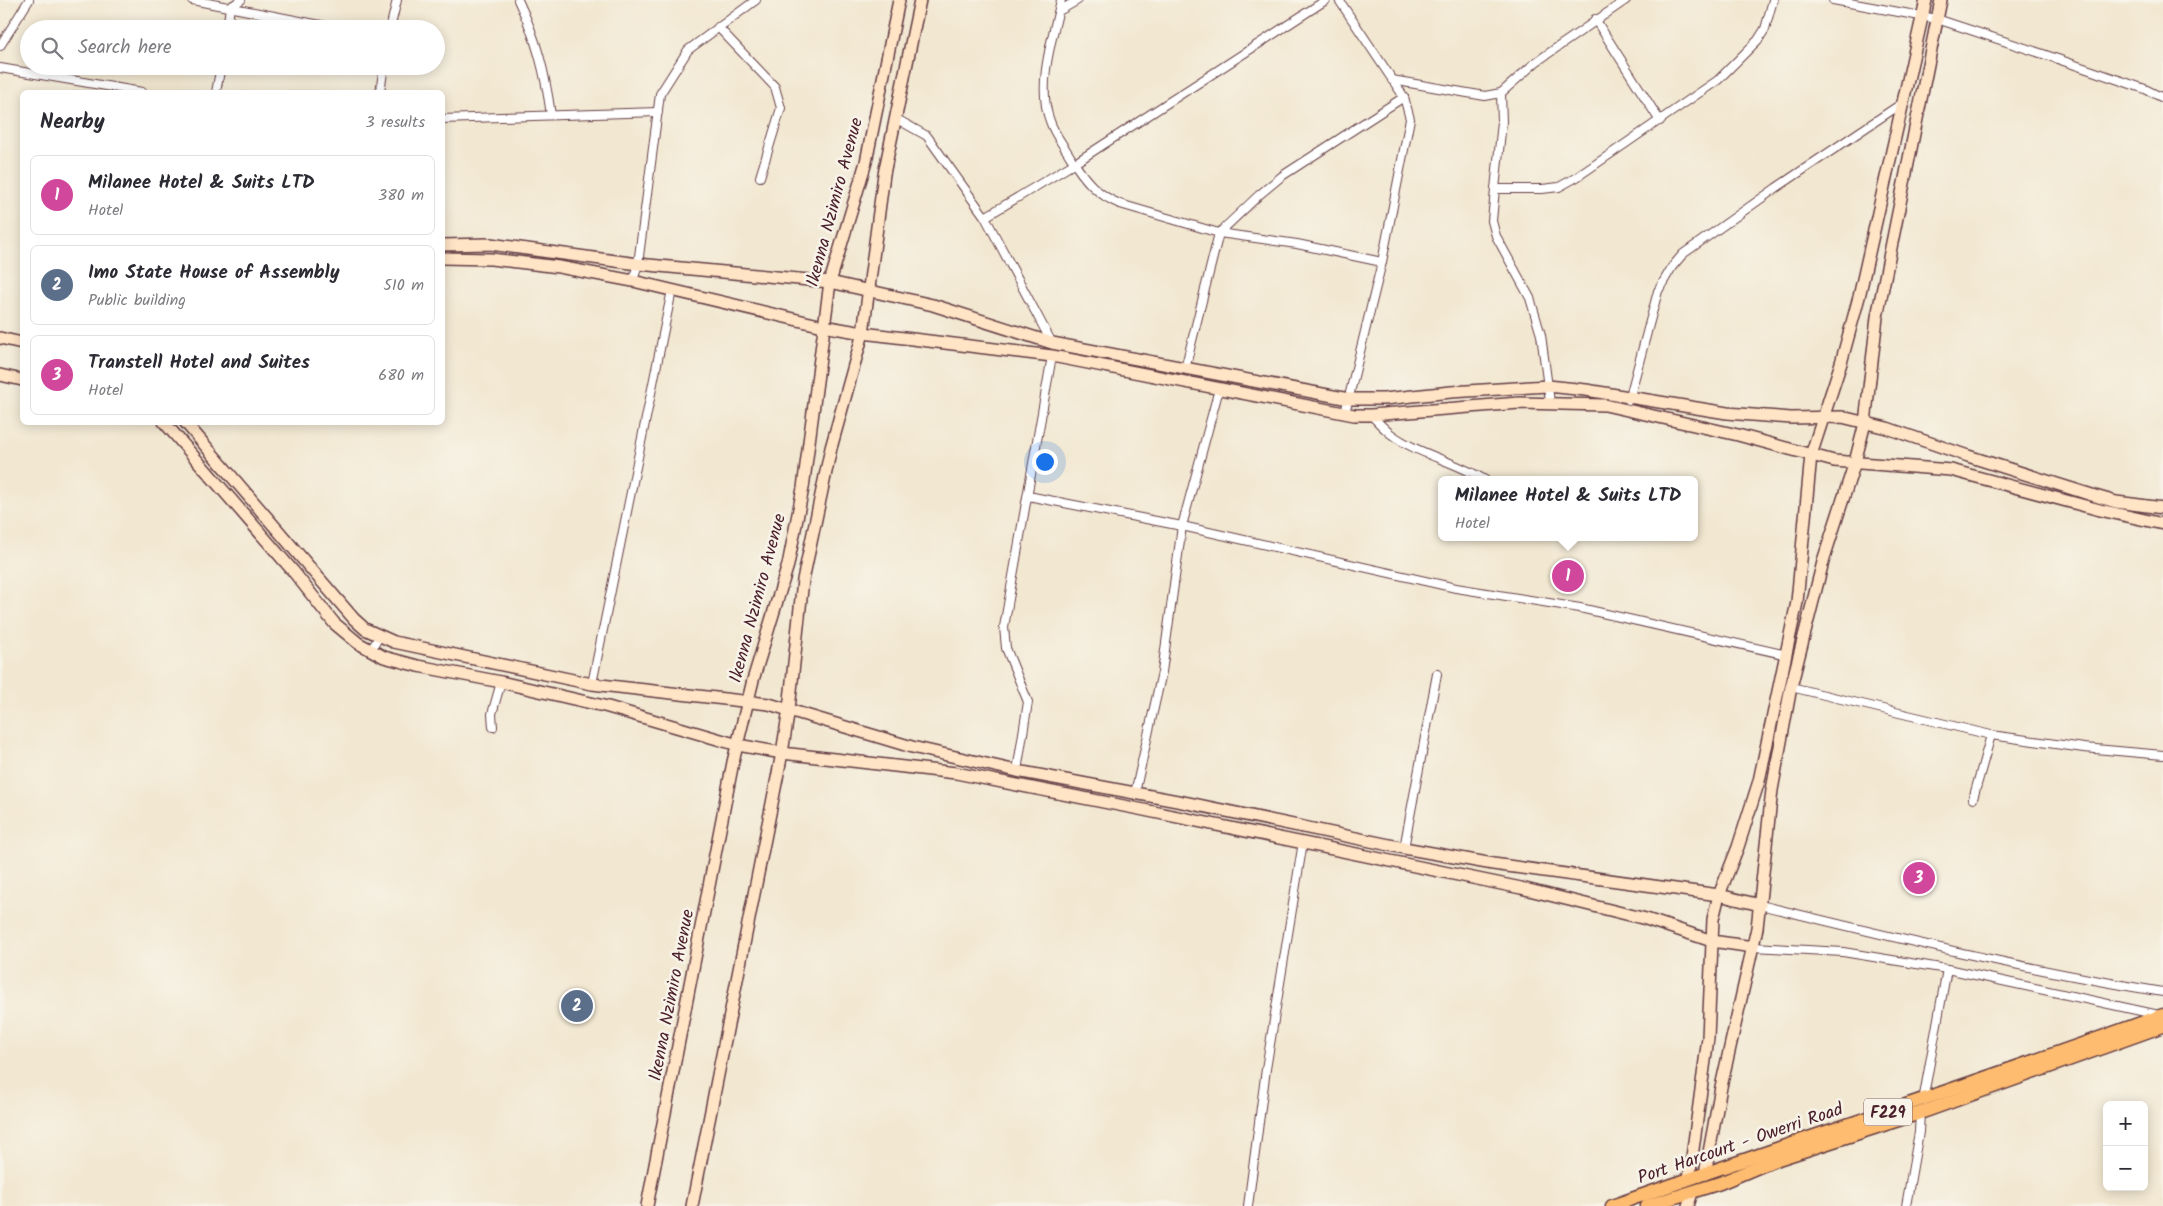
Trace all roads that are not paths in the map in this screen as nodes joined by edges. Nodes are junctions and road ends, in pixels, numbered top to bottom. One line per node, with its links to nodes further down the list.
1 (29, 0): 27 (street)
2 (192, 0): 18 (street)
3 (240, 0): 18 (street)
4 (397, 0): 24 (street)
5 (518, 0): 42 (street)
6 (756, 0): 26 (street)
7 (899, 0): 56 (street, Ikenna Nzimiro Avenue)
8 (920, 0): 43 (street, Ikenna Nzimiro Avenue)
9 (1061, 0): 19 (street)
10 (1078, 0): 19 (street)
11 (1326, 0): 46 (street)
12 (1339, 0): 33 (street)
13 (1626, 0): 25 (street)
14 (1773, 0): 45 (street)
15 (1833, 0): 20 (street)
16 (1926, 0): 20 (street)
17 (1941, 0): 21 (street)
18 (230, 7): 22 (street); 23 (street)
19 (1058, 11): 46 (street)
20 (1923, 16): 21 (street); 40 (street)
21 (1937, 19): 39 (street); 77 (street)
22 (228, 20)
23 (296, 20)
24 (392, 20)
25 (1596, 20): 37 (street); 45 (street)
26 (718, 27): 41 (street); 47 (street)
27 (0, 46)
28 (0, 68): 29 (street)
29 (20, 71)
30 (41, 75): 34 (street)
31 (219, 75): 35 (street)
32 (383, 75): 36 (street)
33 (1392, 80): 37 (street); 38 (street)
34 (130, 90)
35 (216, 90)
36 (380, 90)
37 (1501, 93): 48 (street)
38 (1404, 97): 50 (street); 53 (street)
39 (2163, 98)
40 (1901, 104): 70 (street); 76 (street)
41 (658, 112): 42 (street); 54 (street)
42 (551, 115): 44 (street)
43 (895, 118): 49 (street); 58 (street, Ikenna Nzimiro Avenue)
44 (445, 119)
45 (1660, 121): 48 (street)
46 (1075, 163): 49 (street); 50 (street)
47 (760, 177)
48 (1495, 189): 68 (street)
49 (985, 217): 63 (street)
50 (1219, 233): 53 (street); 65 (street)
51 (445, 245): 54 (street)
52 (445, 258): 55 (street)
53 (1382, 262): 71 (street)
54 (638, 264): 55 (street); 56 (street)
55 (632, 281): 57 (street)
56 (830, 282): 58 (street); 59 (street, Ikenna Nzimiro Avenue)
57 (672, 290): 59 (street); 92 (street)
58 (870, 290): 60 (street, Ikenna Nzimiro Avenue); 63 (street)
59 (823, 326): 60 (street); 94 (street, Ikenna Nzimiro Avenue)
60 (863, 333): 64 (street); 95 (street, Ikenna Nzimiro Avenue)
61 (0, 338): 62 (street)
62 (20, 343)
63 (1052, 343): 65 (street)
64 (1052, 356): 69 (street); 83 (street)
65 (1185, 369): 71 (street)
66 (0, 375): 67 (street)
67 (20, 380)
68 (1548, 386): 70 (street); 71 (street); 72 (street)
69 (1219, 389): 74 (street); 86 (street)
70 (1630, 397): 73 (street); 76 (street)
71 (1349, 398): 74 (street)
72 (1550, 402): 73 (street); 75 (street)
73 (1628, 410): 80 (street)
74 (1345, 413): 75 (street)
75 (1371, 416): 82 (street)
76 (1822, 418): 77 (street); 80 (street)
77 (1866, 423): 81 (street); 84 (street)
78 (167, 425): 88 (street)
79 (188, 425): 87 (street)
80 (1811, 455): 81 (street); 89 (street)
81 (1856, 462): 85 (street); 93 (street)
82 (1479, 476)
83 (1028, 496): 86 (street); 101 (street)
84 (2163, 508)
85 (2163, 524)
86 (1182, 526): 89 (street); 102 (street)
87 (379, 636): 88 (street); 92 (street)
88 (371, 650): 91 (street)
89 (1787, 655): 106 (street)
90 (1436, 674): 105 (street)
91 (501, 682): 96 (street); 98 (street)
92 (592, 684): 94 (street)
93 (1791, 688): 97 (street); 107 (street)
94 (748, 701): 95 (street); 98 (street, Ikenna Nzimiro Avenue)
95 (789, 709): 99 (street, Ikenna Nzimiro Avenue); 101 (street)
96 (493, 727)
97 (1990, 735): 100 (street); 103 (street)
98 (738, 745): 99 (street); 119 (street, Ikenna Nzimiro Avenue)
99 (782, 753): 104 (street); 120 (street, Ikenna Nzimiro Avenue)
100 (2163, 755)
101 (1017, 771): 102 (street)
102 (1135, 793): 105 (street)
103 (1973, 798)
104 (1303, 842): 108 (street); 121 (street)
105 (1404, 848): 106 (street)
106 (1719, 895): 107 (street); 108 (street)
107 (1760, 906): 109 (street); 111 (street)
108 (1712, 941): 109 (street); 116 (street)
109 (1753, 947): 110 (street); 115 (street)
110 (1947, 969): 112 (street); 113 (street)
111 (2163, 992)
112 (2162, 1019): 113 (main road, Port Harcourt - Owerri Road / F229); 114 (main road, Port Harcourt - Owerri Road / F229)
113 (1923, 1100): 114 (street); 115 (main road, Port Harcourt - Owerri Road / F229)
114 (1920, 1113): 117 (main road, Port Harcourt - Owerri Road / F229); 125 (street)
115 (1705, 1174): 116 (main road, Port Harcourt - Owerri Road / F229)
116 (1689, 1179): 122 (main road, Port Harcourt - Owerri Road / F229)
117 (1692, 1192): 118 (main road, Port Harcourt - Owerri Road / F229); 124 (street)
118 (1663, 1203): 123 (main road, Port Harcourt - Owerri Road / F229)
119 (647, 1206)
120 (692, 1206)
121 (1248, 1206)
122 (1612, 1206)
123 (1648, 1206)
124 (1688, 1206)
125 (1906, 1206)

